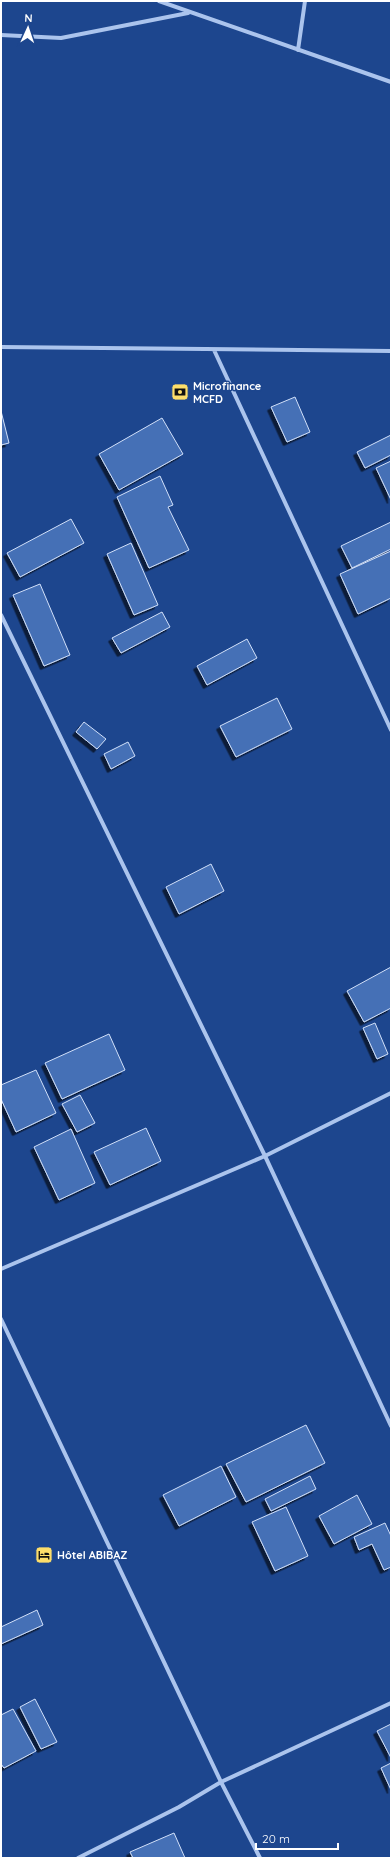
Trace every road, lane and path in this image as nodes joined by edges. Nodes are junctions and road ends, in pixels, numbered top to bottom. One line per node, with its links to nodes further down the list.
1 (159, 1): 3 (street)
2 (305, 1): 5 (street)
3 (189, 12): 4 (street); 5 (street)
4 (1, 35)
5 (298, 50): 6 (street)
6 (391, 82)
7 (1, 347): 8 (street)
8 (214, 350): 9 (street); 11 (street)
9 (391, 351)
10 (1, 615): 13 (street)
11 (391, 730)
12 (391, 1093): 13 (street)
13 (265, 1156): 14 (street); 16 (street)
14 (1, 1269)
15 (1, 1319): 18 (street)
16 (391, 1426)
17 (391, 1703): 18 (street)
18 (221, 1782): 19 (street); 20 (street)
19 (78, 1858)
20 (260, 1858)

